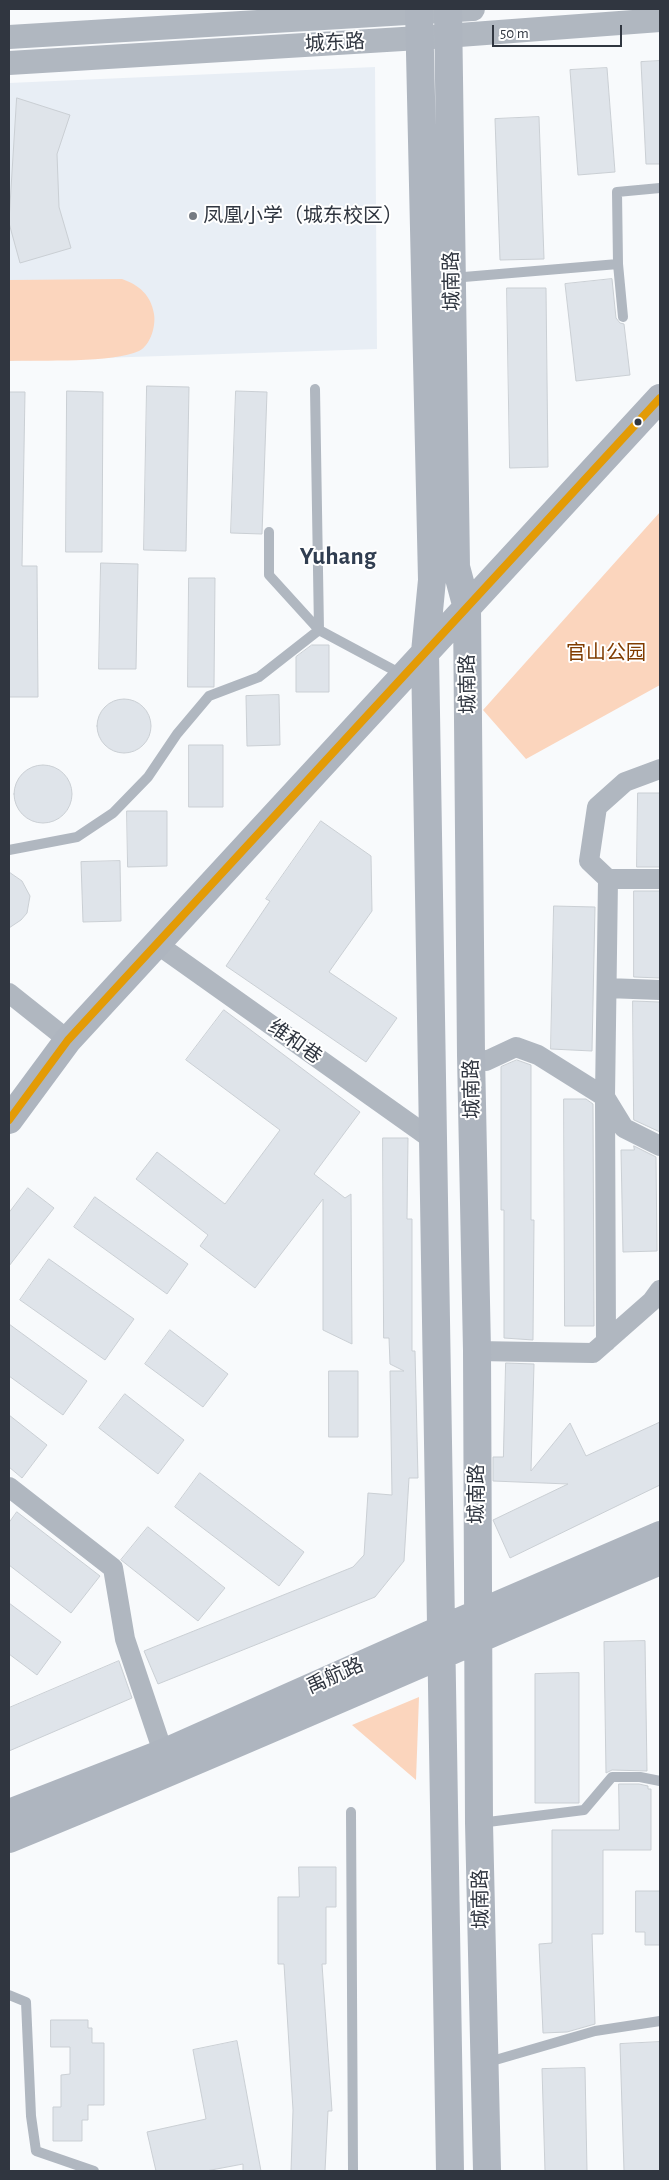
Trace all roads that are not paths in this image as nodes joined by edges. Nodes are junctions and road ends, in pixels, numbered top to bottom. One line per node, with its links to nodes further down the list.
1 (454, 16): 2 (street, 城东路); 3 (street, 城东路); 8 (main road, 城南路)
2 (419, 20): 4 (street, 城东路); 5 (street, 城东路); 15 (main road, 城南路)
3 (660, 20)
4 (9, 37)
5 (9, 63)
6 (660, 188): 7 (lane)
7 (618, 264): 8 (lane); 9 (lane)
8 (452, 278): 13 (main road, 城南路)
9 (622, 317)
10 (316, 389): 14 (lane)
11 (660, 398): 13 (main road)
12 (269, 532): 14 (lane)
13 (467, 608): 15 (main road); 26 (main road, 城南路)
14 (319, 630): 16 (lane); 18 (lane)
15 (425, 652): 16 (main road); 29 (main road, 城南路)
16 (404, 675): 21 (main road)
17 (660, 770): 19 (street)
18 (9, 850)
19 (608, 879): 20 (street); 22 (street)
20 (660, 879)
21 (157, 944): 25 (main road); 29 (street, 维和巷)
22 (607, 988): 23 (street); 27 (street)
23 (660, 990)
24 (9, 992): 25 (street)
25 (68, 1040): 28 (main road)
26 (471, 1055): 27 (street); 33 (main road, 城南路)
27 (606, 1097): 30 (street); 32 (street)
28 (9, 1120)
29 (433, 1140): 38 (main road, 城南路)
30 (660, 1146)
31 (660, 1290): 32 (street)
32 (606, 1342): 33 (street)
33 (477, 1352): 37 (main road, 城南路)
34 (9, 1487): 39 (street)
35 (660, 1535): 37 (main road, 禹航路)
36 (660, 1561): 37 (main road, 禹航路)
37 (477, 1626): 38 (main road, 禹航路); 43 (main road, 城南路)
38 (442, 1641): 39 (main road, 禹航路); 50 (main road, 城南路)
39 (166, 1763): 42 (main road, 禹航路); 44 (main road, 禹航路)
40 (660, 1781): 43 (lane)
41 (351, 1812): 49 (lane)
42 (9, 1813)
43 (479, 1823): 47 (main road, 城南路)
44 (9, 1839)
45 (9, 1995): 48 (lane)
46 (660, 2022): 47 (lane)
47 (484, 2064): 51 (main road, 城南路)
48 (94, 2171)
49 (353, 2171)
50 (450, 2171)
51 (487, 2171)

